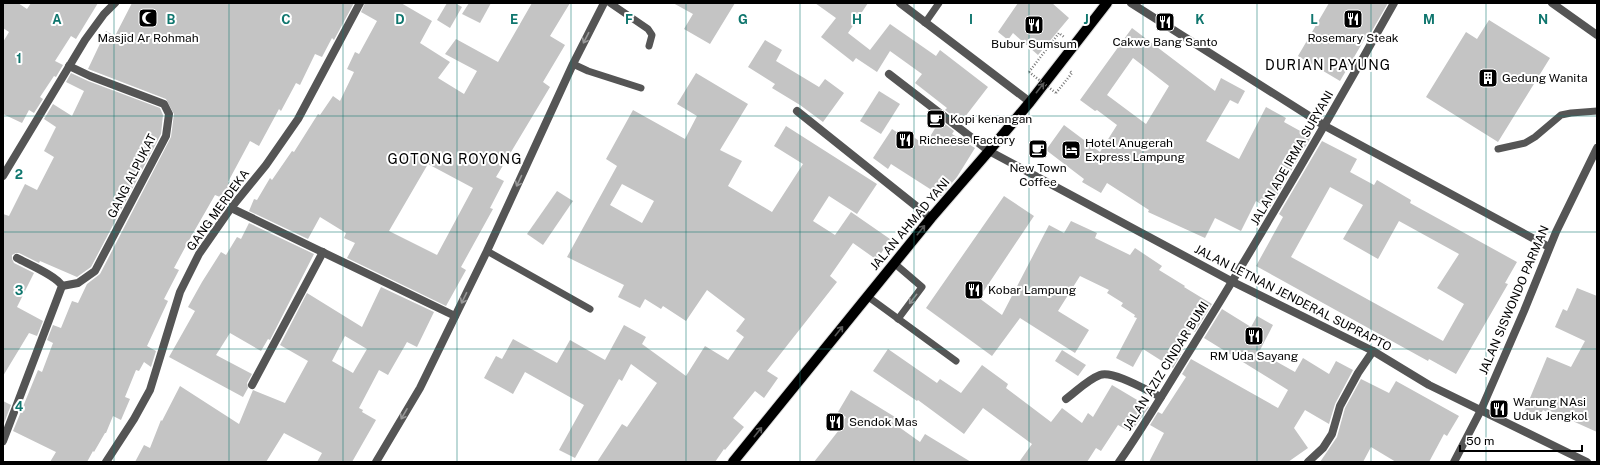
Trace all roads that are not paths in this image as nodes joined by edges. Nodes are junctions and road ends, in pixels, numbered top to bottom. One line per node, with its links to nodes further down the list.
1 (115, 3): 15 (street)
2 (360, 3): 26 (street, GANG MERDEKA)
3 (604, 3): 14 (street, one-way to 14)
4 (610, 3): 13 (lane)
5 (900, 3): 11 (street)
6 (939, 3): 11 (lane)
7 (1107, 3): 18 (main road, JALAN AHMAD YANI, one-way to 7)
8 (1131, 3): 21 (street)
9 (1394, 3): 21 (street, JALAN ADE IRMA SURYANI)
10 (1552, 3): 12 (street)
11 (925, 23): 18 (street)
12 (1597, 34)
13 (649, 46)
14 (573, 64): 17 (lane); 29 (street, one-way to 29)
15 (69, 66): 25 (street); 34 (street, GANG ALPUKAT)
16 (889, 74): 24 (street, JALAN LETNAN JENDERAL SUPRAPTO)
17 (641, 88)
18 (1030, 102): 24 (main road, JALAN AHMAD YANI)
19 (797, 111): 27 (street)
20 (1597, 111): 23 (lane)
21 (1325, 126): 28 (street); 33 (street, JALAN ADE IRMA SURYANI)
22 (1597, 148): 28 (street, JALAN SISWONDO PARMAN)
23 (1498, 149)
24 (989, 151): 27 (main road, JALAN AHMAD YANI); 33 (street, JALAN LETNAN JENDERAL SUPRAPTO)
25 (3, 176)
26 (231, 208): 30 (street); 46 (street, GANG MERDEKA)
27 (931, 218): 32 (main road, JALAN AHMAD YANI, one-way to 27)
28 (1549, 248): 44 (street, JALAN SISWONDO PARMAN)
29 (487, 251): 36 (lane); 37 (street, one-way to 37)
30 (323, 252): 37 (street); 41 (street)
31 (17, 258): 34 (street)
32 (894, 263): 35 (main road, JALAN AHMAD YANI); 38 (lane, one-way to 38)
33 (1233, 282): 39 (street, JALAN LETNAN JENDERAL SUPRAPTO); 42 (street, JALAN AZIZ CINDAR BUMI)
34 (62, 286): 45 (street)
35 (867, 296): 38 (lane); 48 (main road, JALAN AHMAD YANI, one-way to 35)
36 (590, 309)
37 (455, 316): 47 (street, one-way to 47)
38 (898, 319): 40 (lane)
39 (1372, 351): 44 (street, JALAN LETNAN JENDERAL SUPRAPTO); 50 (street)
40 (956, 362)
41 (252, 385)
42 (1161, 397): 43 (street); 49 (street, JALAN AZIZ CINDAR BUMI)
43 (1066, 399)
44 (1481, 410): 51 (street, JALAN SISWONDO PARMAN); 52 (street, JALAN LETNAN JENDERAL SUPRAPTO)
45 (3, 441)
46 (106, 462)
47 (376, 462)
48 (733, 462)
49 (1119, 462)
50 (1308, 462)
51 (1454, 462)
52 (1587, 462)

